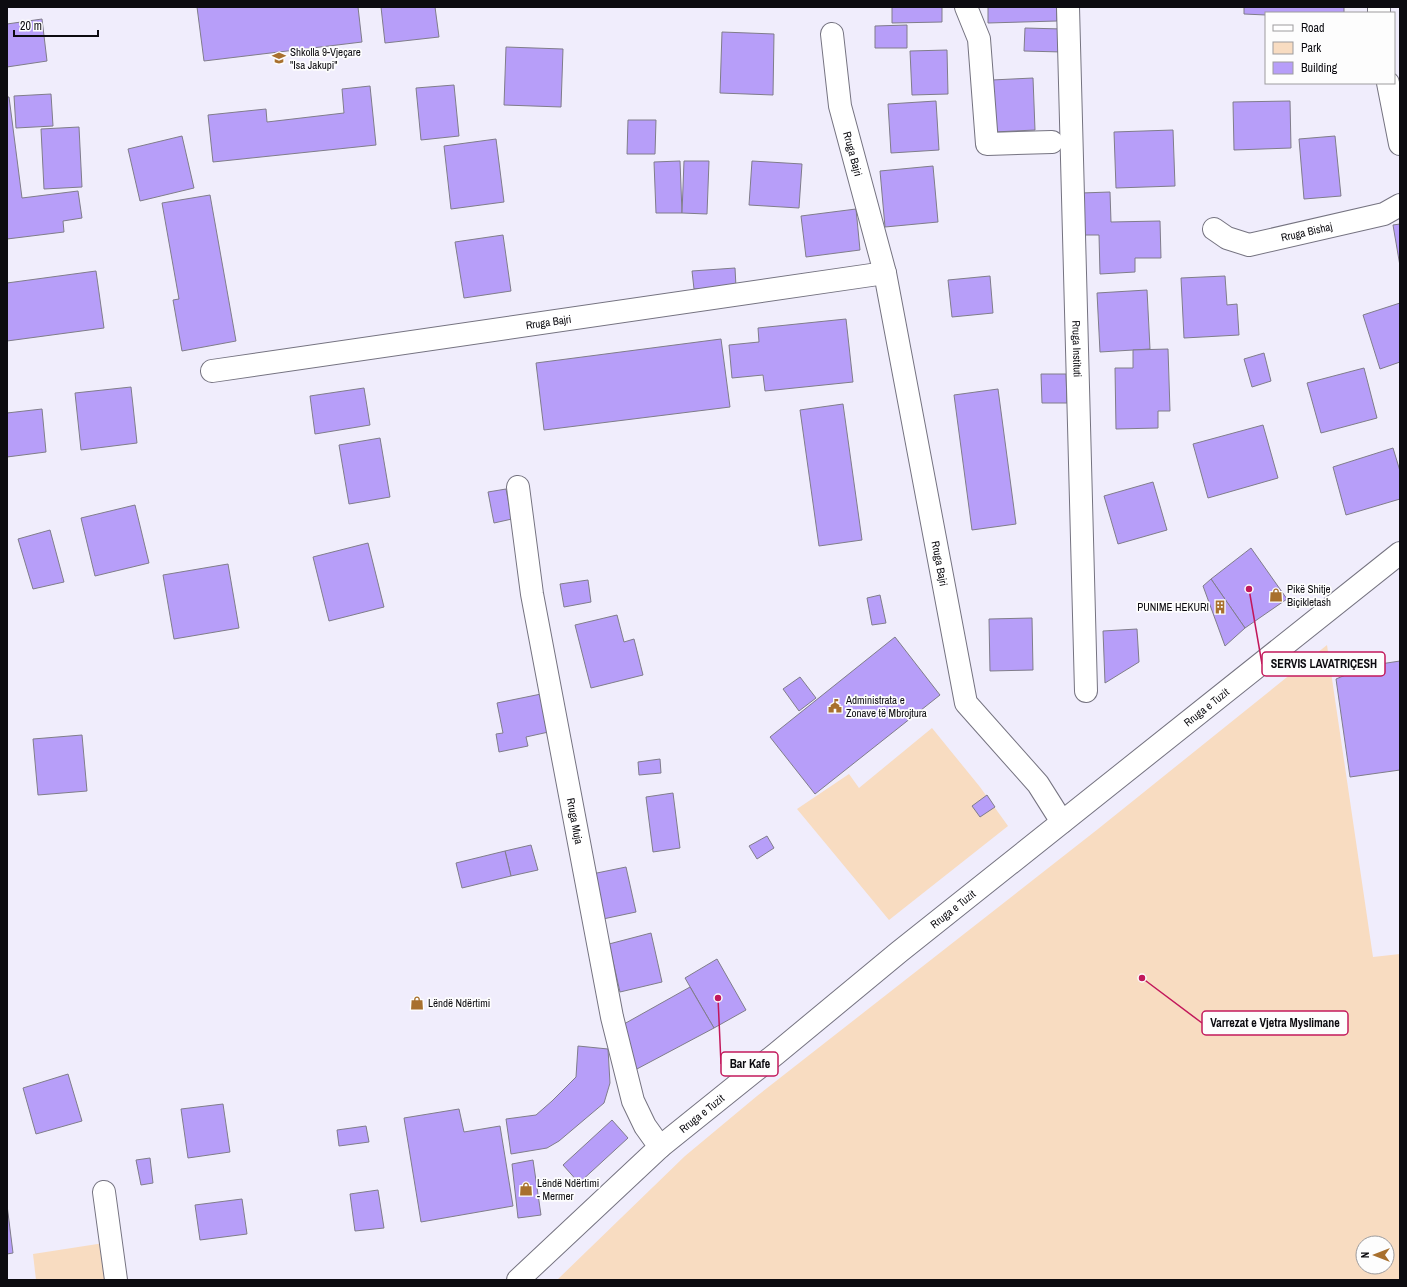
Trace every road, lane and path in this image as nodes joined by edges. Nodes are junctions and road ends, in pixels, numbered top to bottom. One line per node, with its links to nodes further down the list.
1 (966, 7): 5 (street)
2 (1068, 7): 13 (street, Rruga Instituti)
3 (832, 34): 9 (street, Rruga Bajri)
4 (1388, 84): 6 (street)
5 (1052, 142)
6 (1400, 144)
7 (1400, 205): 8 (street, Rruga Bishaj)
8 (1214, 229)
9 (885, 273): 10 (street, Rruga Bajri); 14 (street, Rruga Bajri)
10 (212, 371)
11 (518, 487): 15 (street, Rruga Muja)
12 (1400, 553): 14 (street, Rruga e Tuzit)
13 (1086, 691)
14 (1062, 822): 15 (street, Rruga e Tuzit)
15 (660, 1146): 18 (street, Rruga e Tuzit)
16 (104, 1192): 17 (street)
17 (116, 1280)
18 (518, 1280)

